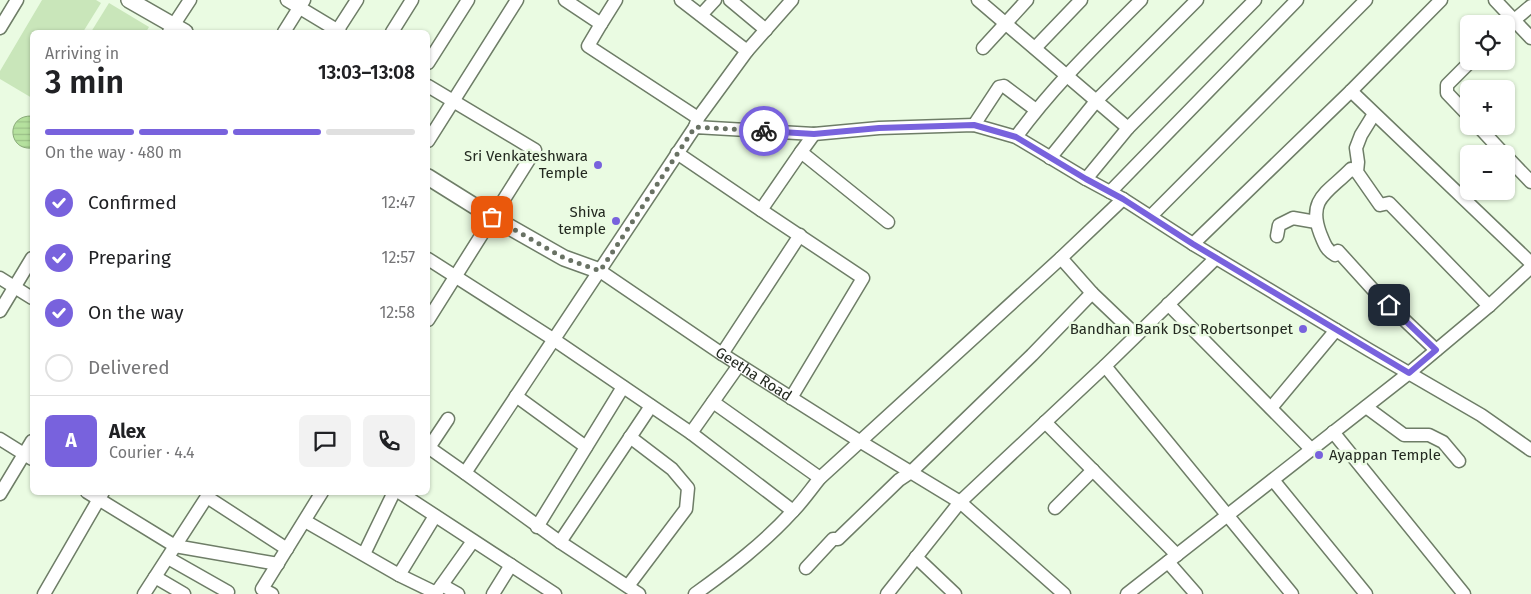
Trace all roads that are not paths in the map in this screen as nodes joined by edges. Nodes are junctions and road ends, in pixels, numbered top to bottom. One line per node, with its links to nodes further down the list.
1 (17, 0): 33 (street)
2 (129, 0): 34 (main road)
3 (190, 0): 34 (street)
4 (287, 0): 25 (street)
5 (357, 0): 37 (street)
6 (412, 0): 38 (street)
7 (468, 0): 44 (street)
8 (517, 0): 49 (street)
9 (565, 0): 31 (street)
10 (616, 0): 31 (street)
11 (681, 0): 27 (street)
12 (715, 0): 27 (street)
13 (730, 0): 39 (street)
14 (792, 0): 39 (street)
15 (978, 0): 30 (street)
16 (1027, 0): 30 (street)
17 (1081, 0): 42 (street)
18 (1141, 0): 46 (street)
19 (1197, 0): 50 (street)
20 (1255, 0): 56 (street)
21 (1297, 0): 70 (street)
22 (1366, 0): 73 (street)
23 (1441, 0): 48 (street)
24 (1496, 0): 28 (street)
25 (301, 4): 35 (street); 36 (street)
26 (1531, 6): 29 (street)
27 (701, 15): 43 (street)
28 (1506, 15)
29 (1515, 20)
30 (1005, 23): 41 (street); 42 (street)
31 (601, 24): 54 (street)
32 (1515, 26): 40 (street)
33 (0, 28)
34 (175, 30)
35 (285, 30)
36 (336, 30)
37 (340, 30)
38 (393, 30)
39 (766, 30): 43 (street)
40 (1531, 38)
41 (983, 48)
42 (1035, 48): 46 (street)
43 (747, 51): 54 (street)
44 (430, 60)
45 (1462, 70): 51 (street)
46 (1066, 74): 50 (street); 52 (street)
47 (430, 87): 49 (street)
48 (1351, 92): 53 (street); 79 (street)
49 (452, 100): 60 (street); 74 (street)
50 (1097, 100): 56 (street); 64 (street)
51 (1460, 107)
52 (1036, 110): 55 (street); 59 (street)
53 (1374, 114): 66 (street); 84 (street)
54 (697, 123): 57 (street); 63 (street)
55 (974, 125): 57 (street); 59 (street)
56 (1128, 128): 69 (street)
57 (814, 134): 62 (street)
58 (1486, 135): 61 (street)
59 (1016, 137): 64 (street)
60 (430, 138)
61 (1496, 145)
62 (801, 152): 72 (street); 75 (street)
63 (678, 153): 72 (street); 86 (street)
64 (1050, 158): 69 (street)
65 (1515, 164): 67 (street)
66 (1357, 172): 76 (street); 93 (street)
67 (1530, 177)
68 (430, 178): 74 (main road, Geetha Road)
69 (1086, 179): 70 (street)
70 (1110, 192): 71 (street)
71 (1123, 199): 73 (street); 80 (street)
72 (761, 210): 77 (street)
73 (1151, 216): 79 (street)
74 (492, 217): 86 (main road, Geetha Road); 87 (street)
75 (888, 222)
76 (1316, 222): 78 (street); 99 (street)
77 (800, 235): 100 (street); 106 (street)
78 (1277, 236)
79 (1193, 244): 81 (street)
80 (1061, 258): 90 (street); 117 (street)
81 (1216, 258): 92 (street); 96 (street)
82 (430, 260): 87 (street)
83 (30, 261): 89 (street)
84 (1531, 263)
85 (1531, 267): 93 (street)
86 (600, 271): 98 (street); 100 (street, Geetha Road)
87 (455, 276): 95 (street); 98 (street)
88 (0, 278): 89 (street)
89 (15, 287): 91 (street); 94 (street)
90 (1092, 293): 97 (street); 126 (street)
91 (30, 297)
92 (1168, 304): 97 (street); 110 (street)
93 (1489, 306): 99 (street)
94 (0, 312)
95 (430, 317)
96 (1336, 330): 103 (street); 110 (street)
97 (1136, 335): 102 (street)
98 (553, 339): 104 (street); 105 (street)
99 (1436, 350): 103 (street)
100 (722, 354): 101 (street, Geetha Road)
101 (739, 365): 106 (street, Geetha Road); 107 (street)
102 (1105, 366): 112 (street); 140 (street)
103 (1409, 373): 109 (street); 122 (street)
104 (623, 387): 108 (street); 119 (street)
105 (516, 396): 119 (street); 127 (street)
106 (791, 398): 117 (street, Geetha Road)
107 (713, 402): 114 (street); 128 (street)
108 (651, 406): 114 (street); 115 (street)
109 (1366, 407): 113 (street); 124 (street)
110 (1271, 408): 121 (street)
111 (448, 419): 118 (street)
112 (1045, 422): 125 (street); 136 (street)
113 (1333, 432): 121 (street); 175 (street)
114 (691, 433): 138 (street)
115 (630, 437): 144 (street); 157 (street)
116 (0, 439): 123 (street)
117 (860, 442): 126 (street, Geetha Road); 128 (street)
118 (430, 445)
119 (586, 447): 142 (street)
120 (430, 449): 127 (street)
121 (1311, 449): 129 (street)
122 (1531, 450)
123 (28, 457): 130 (street)
124 (1459, 461)
125 (1093, 470): 137 (street); 150 (street)
126 (911, 472): 136 (street, Geetha Road); 153 (street)
127 (465, 473): 142 (street)
128 (820, 478): 138 (street)
129 (1273, 480): 140 (street); 174 (street)
130 (0, 494)
131 (208, 495): 145 (street); 146 (street)
132 (316, 495): 141 (street)
133 (393, 495): 147 (street)
134 (404, 495): 139 (street)
135 (101, 496): 145 (street); 159 (street)
136 (960, 502): 148 (street); 170 (street, Geetha Road)
137 (1055, 508)
138 (793, 511): 167 (street)
139 (435, 516): 143 (street); 154 (street)
140 (1228, 516): 150 (street); 173 (street)
141 (305, 521): 146 (street); 147 (street)
142 (537, 527): 144 (street)
143 (473, 541): 152 (street); 156 (street)
144 (560, 542): 157 (street)
145 (175, 546): 149 (street); 151 (street)
146 (287, 549): 151 (street)
147 (364, 554): 154 (street)
148 (916, 557): 168 (street); 169 (street)
149 (168, 558): 155 (street); 158 (street)
150 (1173, 559): 171 (street); 172 (street)
151 (278, 564): 162 (street)
152 (511, 565): 164 (street); 165 (street)
153 (806, 568)
154 (399, 575): 156 (street)
155 (155, 577): 160 (street); 161 (street)
156 (442, 585): 163 (street)
157 (628, 586): 166 (street)
158 (228, 592)
159 (44, 594)
160 (144, 594)
161 (184, 594)
162 (272, 594)
163 (458, 594)
164 (493, 594)
165 (555, 594)
166 (639, 594)
167 (695, 594)
168 (887, 594)
169 (955, 594)
170 (1064, 594)
171 (1127, 594)
172 (1196, 594)
173 (1292, 594)
174 (1366, 594)
175 (1464, 594)

